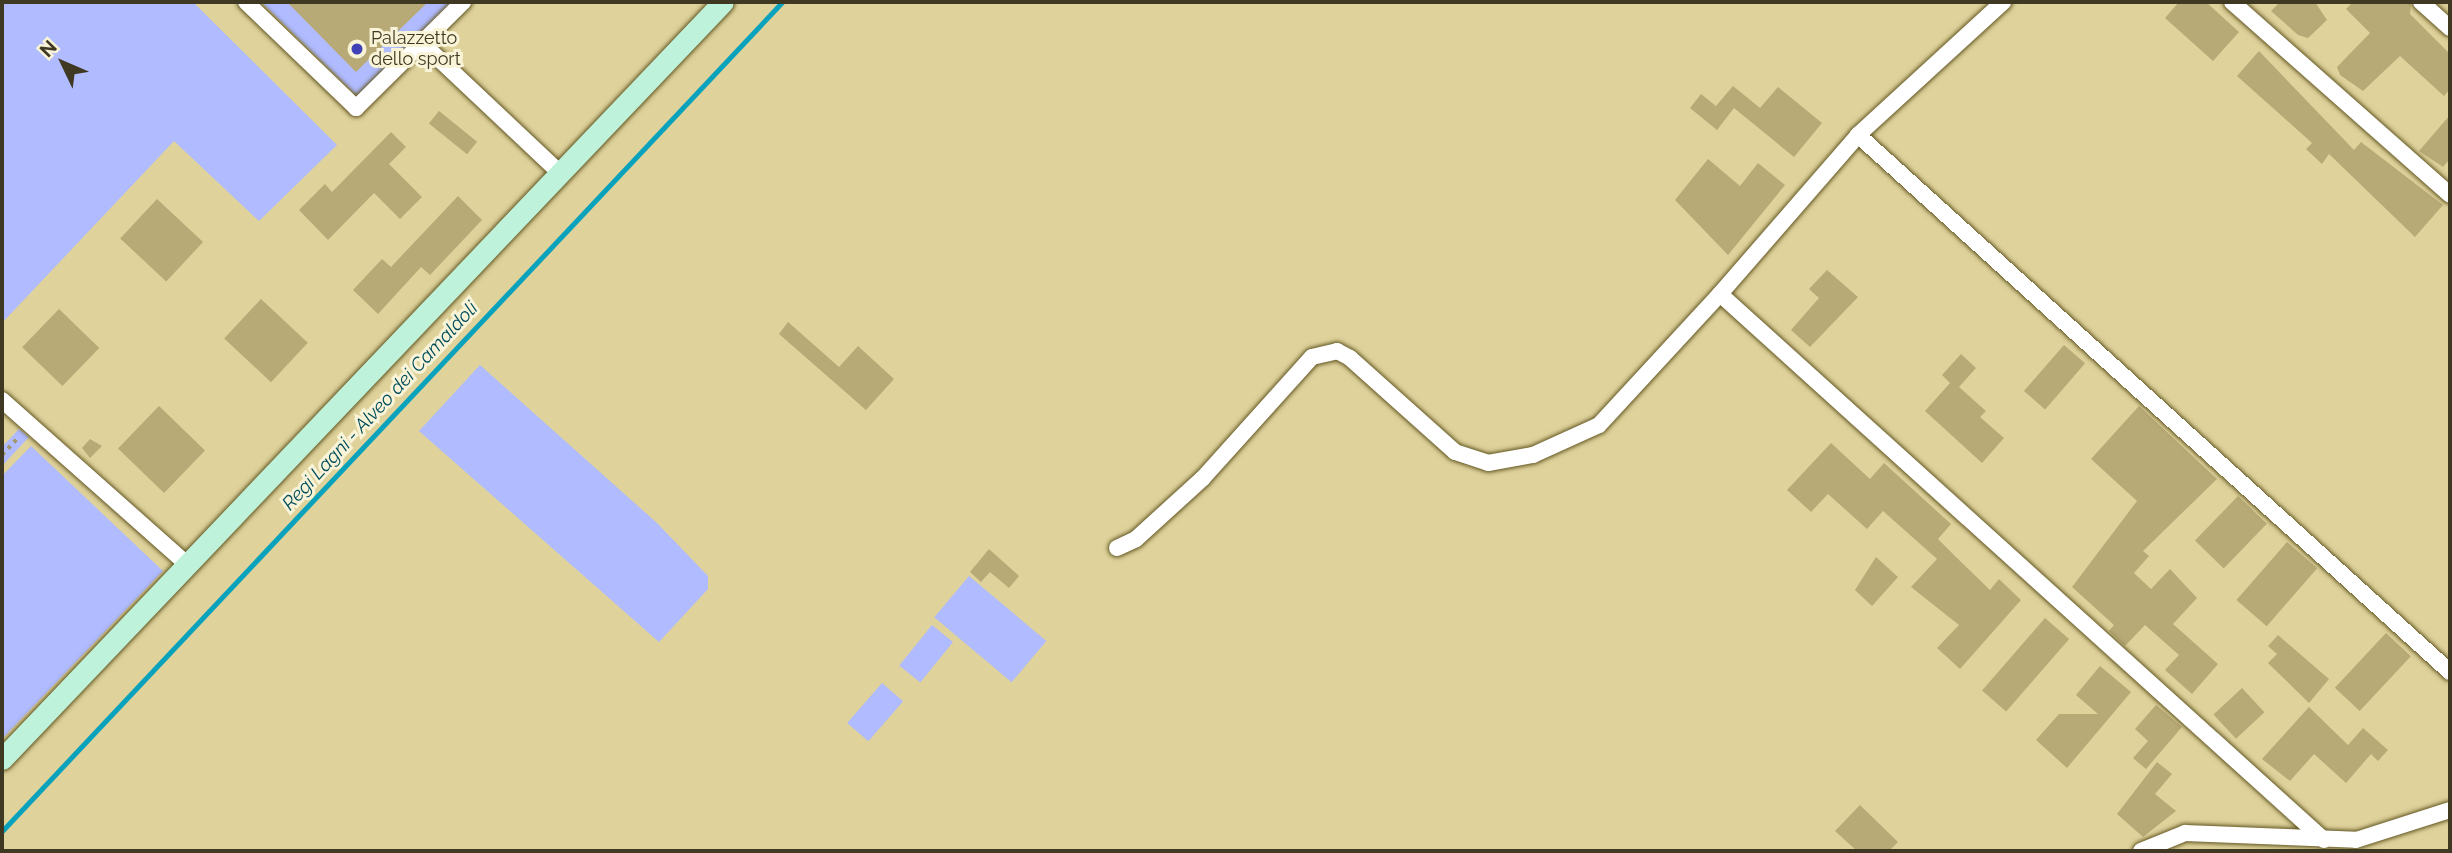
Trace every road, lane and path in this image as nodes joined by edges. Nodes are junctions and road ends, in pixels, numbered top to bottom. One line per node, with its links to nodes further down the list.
1 (246, 2): 8 (street)
2 (463, 2): 8 (street)
3 (723, 2): 10 (street)
4 (2003, 2): 9 (street)
5 (2232, 2): 11 (street)
6 (2421, 2): 7 (street)
7 (2450, 28)
8 (422, 43): 10 (street)
9 (1858, 135): 12 (street); 18 (street)
10 (557, 170): 17 (street)
11 (2450, 195)
12 (1720, 294): 16 (street); 21 (street)
13 (2, 400): 14 (street)
14 (30, 425): 15 (path); 17 (street)
15 (2, 455)
16 (1117, 548)
17 (187, 564): 19 (street)
18 (2450, 672)
19 (2, 759)
20 (2450, 810): 21 (street)
21 (2324, 840): 22 (street)
22 (2141, 851)

